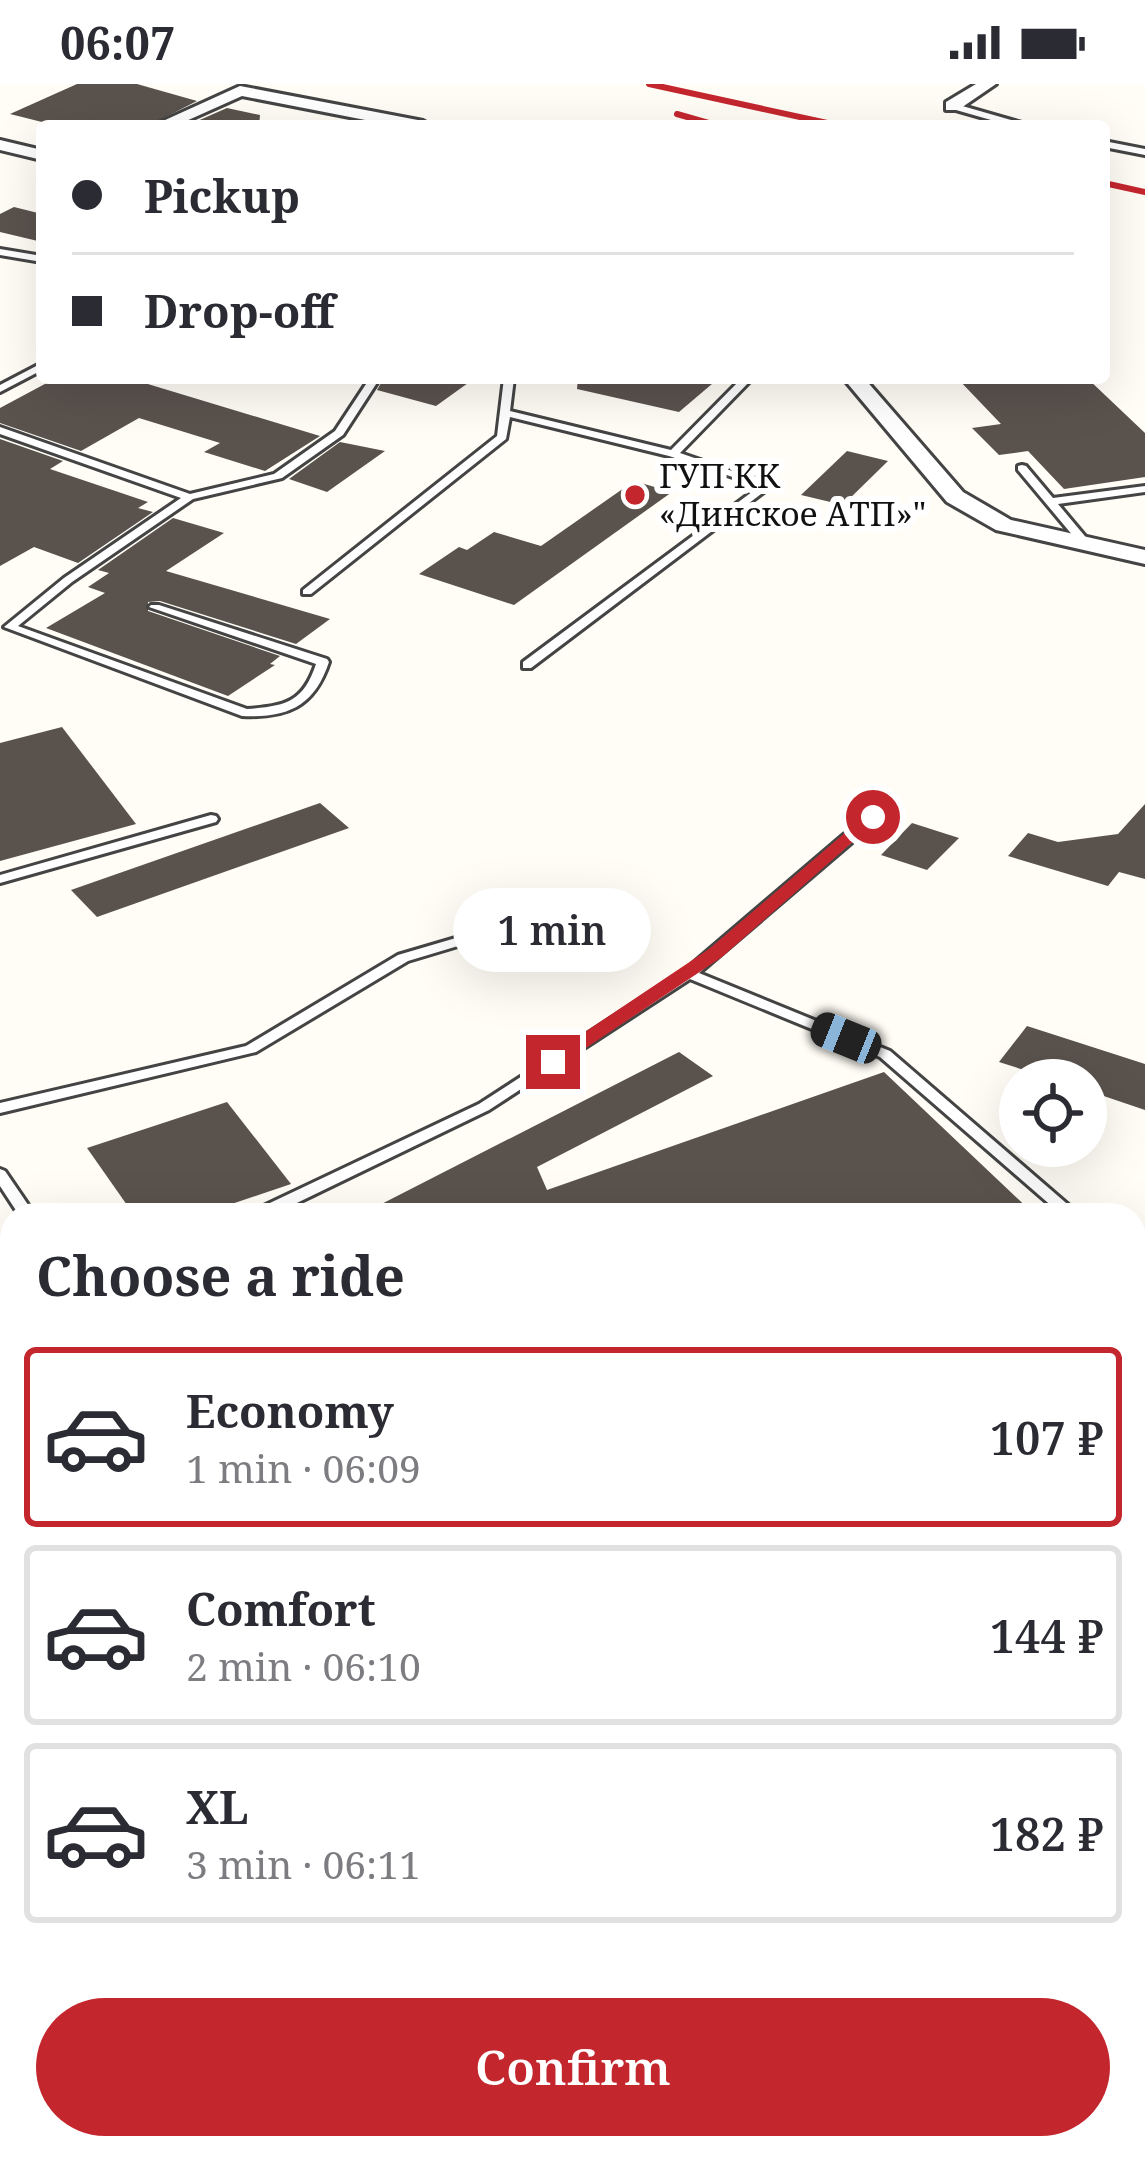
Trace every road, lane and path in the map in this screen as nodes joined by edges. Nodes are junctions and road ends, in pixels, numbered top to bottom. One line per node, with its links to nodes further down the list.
1 (988, 84): 3 (street)
2 (247, 87): 4 (street); 5 (street)
3 (952, 106): 6 (lane)
4 (174, 120)
5 (396, 120)
6 (1001, 120)
7 (0, 145): 10 (street)
8 (1110, 145): 9 (lane)
9 (1145, 152)
10 (36, 154)
11 (0, 252): 12 (lane)
12 (36, 258)
13 (36, 369): 18 (lane)
14 (371, 384): 24 (lane)
15 (508, 384): 19 (lane)
16 (742, 384): 21 (lane)
17 (858, 384): 26 (street)
18 (0, 389)
19 (505, 413): 21 (lane); 28 (lane)
20 (0, 430): 24 (lane)
21 (673, 454): 30 (lane)
22 (1022, 468): 25 (lane)
23 (1145, 489): 25 (lane)
24 (189, 497): 29 (lane)
25 (1054, 501): 26 (lane)
26 (1083, 541): 27 (street)
27 (1145, 557)
28 (307, 592)
29 (155, 607)
30 (527, 665)
31 (873, 817): 35 (lane)
32 (212, 819): 33 (lane)
33 (0, 879)
34 (539, 926): 36 (lane)
35 (689, 974): 39 (lane); 40 (lane)
36 (0, 1108)
37 (0, 1174): 38 (lane)
38 (19, 1203)
39 (284, 1203)
40 (1058, 1203)

